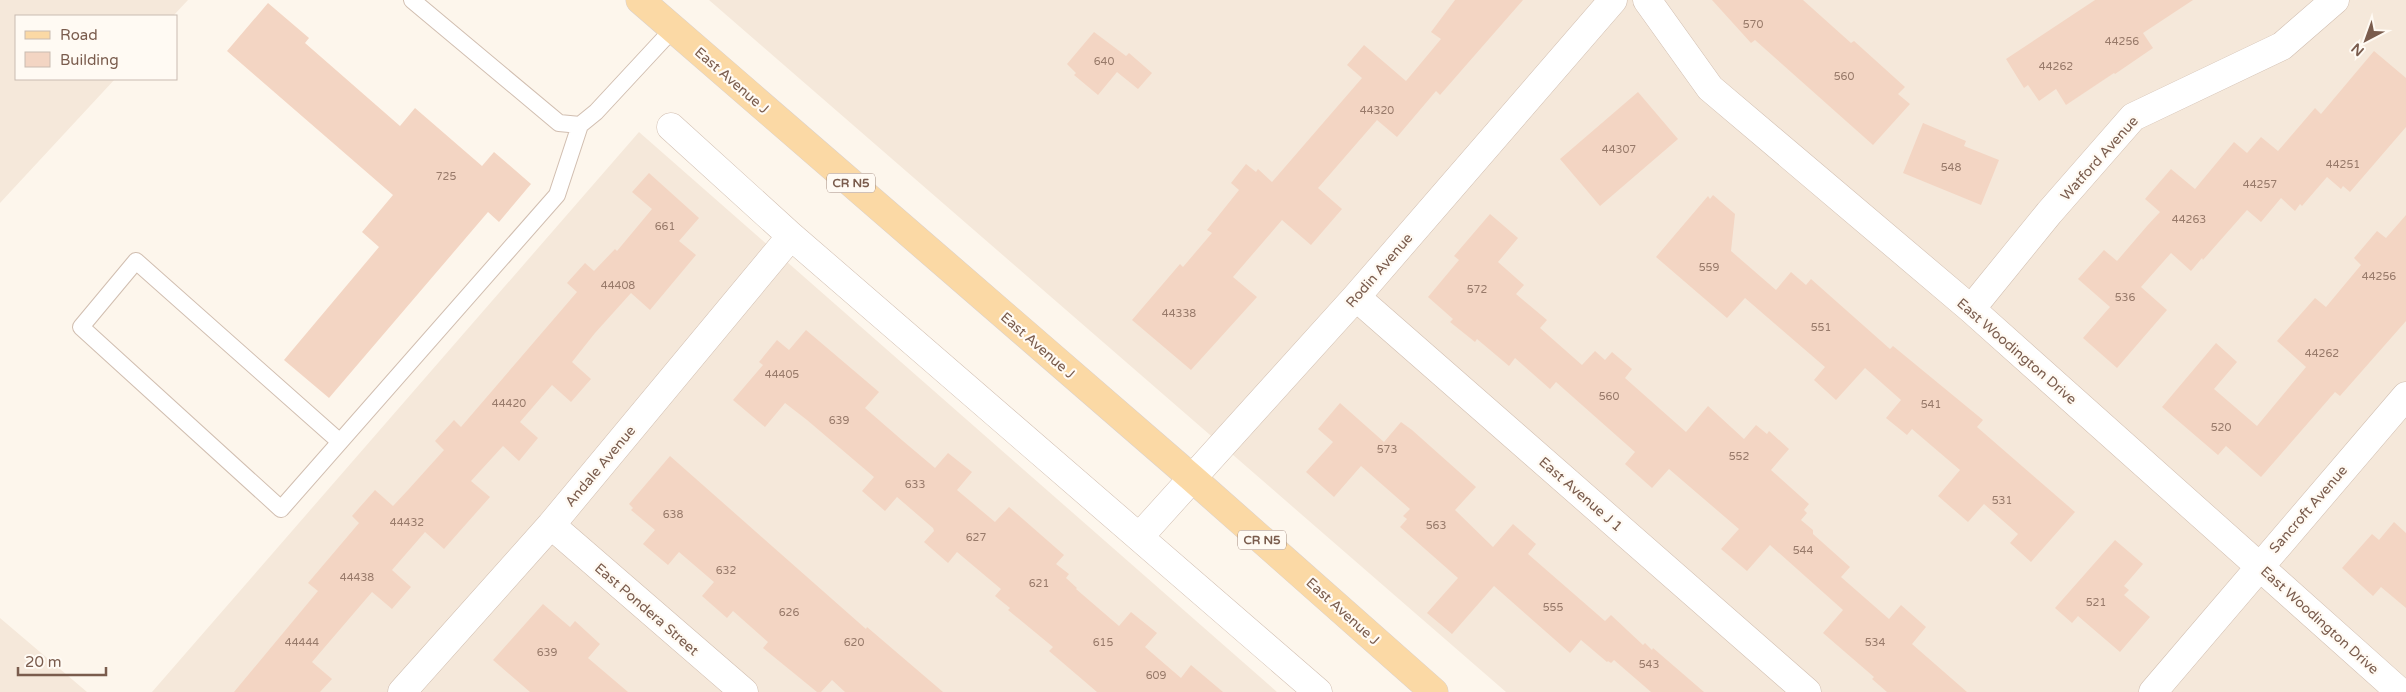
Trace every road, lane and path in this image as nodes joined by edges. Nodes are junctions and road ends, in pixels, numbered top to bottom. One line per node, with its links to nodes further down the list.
1 (412, 0): 7 (lane)
2 (640, 0): 6 (main road, East Avenue J / CR N5)
3 (1613, 0): 10 (street, Rodin Avenue)
4 (1647, 0): 11 (street, East Woodington Drive)
5 (2335, 0): 11 (street, Watford Avenue)
6 (673, 29): 7 (lane); 14 (main road, East Avenue J / CR N5)
7 (580, 125): 13 (lane)
8 (671, 127): 9 (street)
9 (791, 236): 15 (street, Andale Avenue); 16 (street)
10 (1356, 297): 14 (street, Rodin Avenue); 22 (street, East Avenue J 1)
11 (1971, 309): 17 (street, East Woodington Drive)
12 (2406, 396): 17 (street, Sancroft Avenue)
13 (340, 442): 13 (lane)
14 (1192, 478): 16 (street, Rodin Avenue); 21 (main road, East Avenue J / CR N5)
15 (551, 525): 18 (street, Andale Avenue); 19 (street, East Pondera Street)
16 (1140, 536): 20 (street)
17 (2259, 565): 23 (street, Sancroft Avenue); 24 (street, East Woodington Drive)
18 (402, 692)
19 (744, 692)
20 (1318, 692)
21 (1434, 692)
22 (1807, 692)
23 (2153, 692)
24 (2400, 692)

